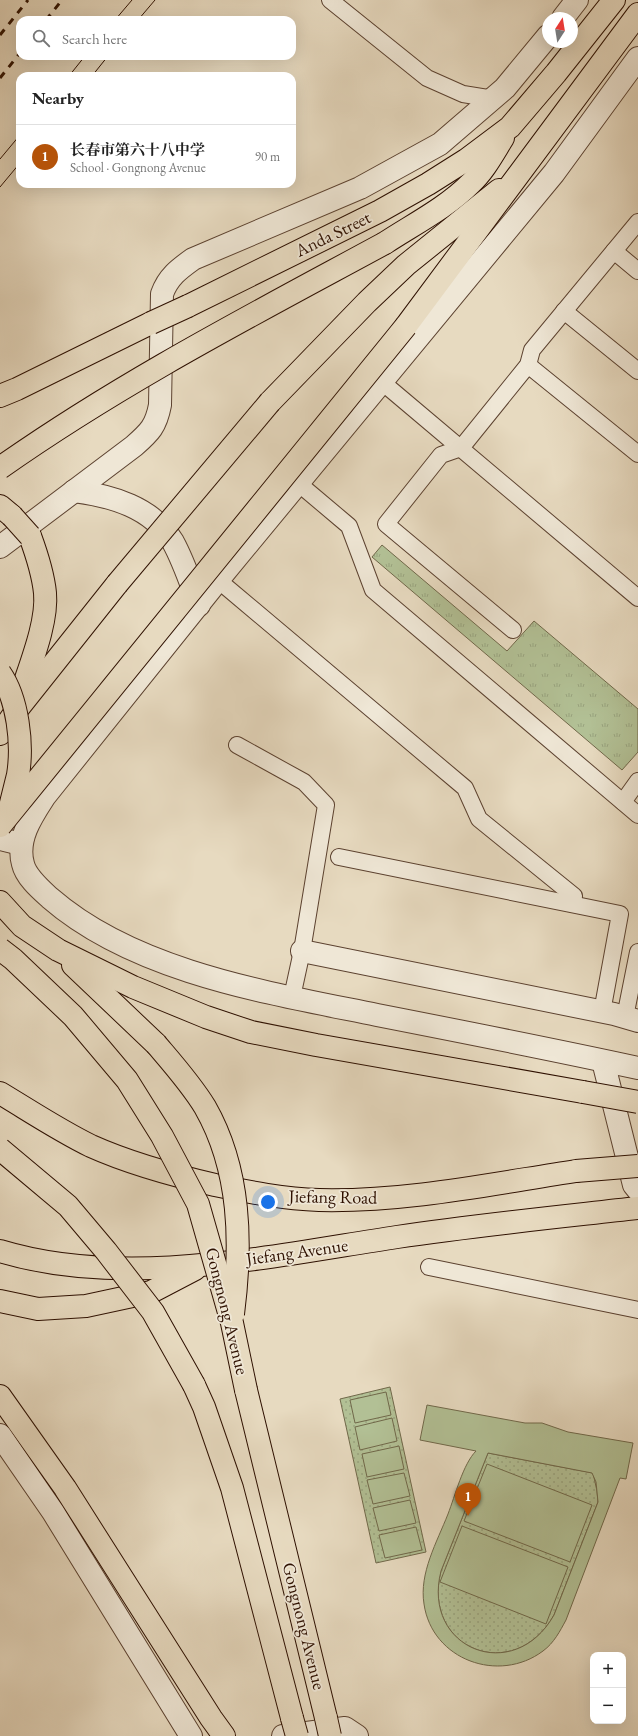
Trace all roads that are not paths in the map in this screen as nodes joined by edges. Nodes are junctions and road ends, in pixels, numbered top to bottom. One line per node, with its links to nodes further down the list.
1 (330, 0): 6 (lane)
2 (614, 0): 7 (main road, Anda Street)
3 (638, 14): 8 (main road)
4 (542, 43): 6 (street)
5 (638, 58): 15 (street)
6 (494, 99): 21 (street)
7 (510, 127): 16 (main road, Anda Street, bridge); 19 (main road, bridge)
8 (521, 173): 29 (main road, bridge); 35 (main road, bridge)
9 (638, 222): 10 (lane)
10 (614, 251): 11 (lane); 12 (lane)
11 (638, 270)
12 (564, 312): 13 (lane); 14 (lane)
13 (528, 365): 17 (lane); 18 (lane)
14 (638, 371)
15 (382, 382): 17 (lane); 20 (street)
16 (0, 396)
17 (461, 448): 25 (lane); 27 (lane)
18 (638, 454)
19 (0, 468)
20 (298, 483): 24 (street); 33 (lane)
21 (74, 491): 23 (street); 26 (street)
22 (6, 511): 29 (main road, bridge)
23 (0, 547)
24 (218, 580): 26 (street); 40 (lane)
25 (638, 598)
26 (198, 605): 37 (street)
27 (513, 630)
28 (0, 673): 35 (main road, bridge)
29 (16, 711): 30 (main road)
30 (0, 734)
31 (237, 745): 43 (lane)
32 (638, 781): 33 (lane)
33 (623, 802): 34 (lane)
34 (638, 815)
35 (4, 821)
36 (0, 839): 37 (street)
37 (21, 844): 45 (street)
38 (339, 857): 40 (lane)
39 (0, 902): 42 (main road)
40 (573, 904): 46 (lane)
41 (0, 949): 61 (main road, Gongnong Avenue, bridge)
42 (58, 950): 51 (main road, bridge); 61 (main road, bridge)
43 (302, 951): 45 (lane); 46 (street)
44 (638, 952): 47 (lane)
45 (292, 997): 48 (street)
46 (602, 1012): 47 (street)
47 (631, 1019)
48 (603, 1061): 49 (street); 54 (street)
49 (638, 1068)
50 (0, 1093): 53 (main road, Jiefang Road, bridge)
51 (638, 1102)
52 (0, 1149): 65 (main road, Gongnong Avenue, bridge)
53 (638, 1166)
54 (638, 1190)
55 (638, 1208): 57 (main road, Jiefang Avenue)
56 (0, 1251): 57 (main road, Jiefang Avenue)
57 (200, 1266): 59 (main road)
58 (429, 1267): 60 (lane)
59 (0, 1301)
60 (638, 1310)
61 (232, 1323): 64 (main road, Gongnong Avenue, bridge)
62 (0, 1396): 67 (main road)
63 (0, 1435): 66 (street)
64 (328, 1727)
65 (291, 1730): 68 (street)
66 (191, 1736)
67 (224, 1736)
68 (357, 1736)

